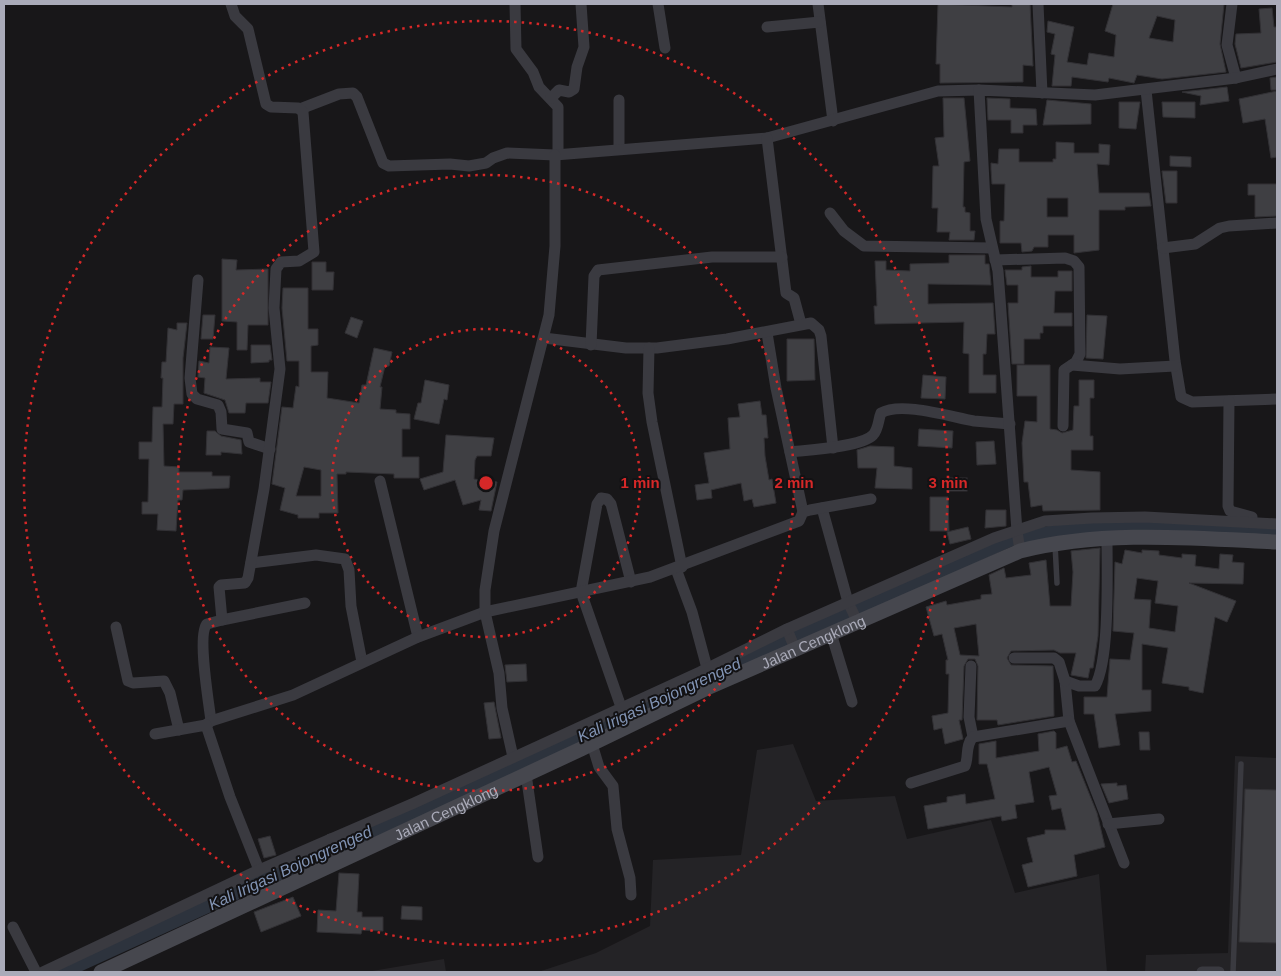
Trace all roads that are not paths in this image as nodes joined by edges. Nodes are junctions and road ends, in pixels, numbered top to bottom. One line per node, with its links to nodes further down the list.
1 (231, 4): 18 (street)
2 (515, 4): 16 (street)
3 (581, 4): 16 (street)
4 (658, 4): 10 (street)
5 (818, 4): 8 (street)
6 (1038, 4): 15 (street)
7 (1232, 4): 12 (street)
8 (820, 22): 9 (street); 19 (street)
9 (767, 27)
10 (665, 48)
11 (1277, 69): 12 (street)
12 (1236, 78): 14 (street)
13 (979, 90): 15 (street); 19 (street); 26 (street)
14 (1146, 90): 15 (street); 25 (street)
15 (1042, 92)
16 (551, 98): 22 (street)
17 (619, 100): 21 (street)
18 (300, 109): 22 (street); 41 (street)
19 (833, 121): 20 (street)
20 (767, 138): 21 (street); 27 (street)
21 (619, 149): 22 (street)
22 (556, 154): 31 (street)
23 (830, 213): 26 (street)
24 (1277, 223): 25 (street)
25 (1163, 248): 35 (street)
26 (994, 254): 34 (street); 38 (street)
27 (782, 257): 29 (street); 32 (street)
28 (198, 280): 41 (street)
29 (801, 324): 30 (street); 40 (street)
30 (767, 333): 33 (street); 42 (street)
31 (544, 338): 32 (street); 61 (street)
32 (591, 344): 33 (street)
33 (649, 348): 55 (street)
34 (1072, 365): 35 (street); 39 (street)
35 (1175, 366): 37 (street)
36 (1277, 399): 37 (street)
37 (1229, 401): 47 (street)
38 (1010, 424): 40 (street); 49 (street)
39 (1062, 426)
40 (833, 448): 42 (street)
41 (270, 449): 54 (street)
42 (790, 452): 46 (street)
43 (380, 481): 67 (street)
44 (871, 499): 45 (street)
45 (822, 508): 46 (street); 60 (street)
46 (804, 512): 55 (street)
47 (1265, 523): 48 (street); 49 (street)
48 (1277, 524)
49 (1017, 532): 53 (street); 60 (street)
50 (1108, 538): 51 (main road, Jalan Cengklong); 52 (main road, Jalan Cengklong); 75 (street)
51 (1055, 542): 53 (main road, Jalan Cengklong); 57 (lane)
52 (1277, 542)
53 (1020, 549): 62 (main road, Jalan Cengklong)
54 (251, 563): 63 (street); 71 (street)
55 (679, 568): 56 (street); 74 (street)
56 (631, 582): 58 (street); 58 (street)
57 (1057, 583)
58 (581, 592): 61 (street); 77 (street)
59 (305, 603): 63 (street)
60 (849, 603): 62 (street); 65 (street)
61 (485, 612): 67 (street); 84 (street)
62 (856, 618): 66 (main road, Jalan Cengklong)
63 (222, 620): 79 (street)
64 (116, 627): 80 (street)
65 (788, 631): 68 (street); 69 (street)
66 (831, 632): 68 (main road, Jalan Cengklong); 76 (street)
67 (418, 637): 71 (street)
68 (794, 647): 72 (main road, Jalan Cengklong)
69 (743, 652): 72 (street); 74 (street)
70 (1014, 658): 75 (street)
71 (362, 662): 79 (street)
72 (751, 666): 74 (main road, Jalan Cengklong)
73 (971, 666): 82 (street)
74 (704, 677): 77 (street); 83 (main road, Jalan Cengklong)
75 (1065, 681): 78 (street)
76 (852, 702)
77 (621, 707): 83 (street)
78 (1069, 722): 82 (street); 89 (street)
79 (208, 723): 80 (street); 94 (street)
80 (179, 730): 81 (street)
81 (154, 734)
82 (973, 738): 87 (street)
83 (580, 739): 84 (street); 86 (main road, Jalan Cengklong); 95 (street)
84 (513, 758): 90 (street)
85 (1242, 764): 102 (lane)
86 (526, 774): 91 (street); 92 (main road, Jalan Cengklong)
87 (911, 783)
88 (1160, 819): 89 (street)
89 (1108, 824): 93 (street)
90 (330, 840): 92 (street); 94 (street)
91 (538, 857)
92 (338, 858): 99 (main road, Jalan Cengklong)
93 (1124, 863)
94 (259, 870): 98 (street)
95 (631, 895)
96 (13, 927): 97 (street)
97 (36, 972)
98 (43, 972)
99 (101, 972)
100 (1202, 972): 101 (street)
101 (1220, 972)
102 (1233, 972)

